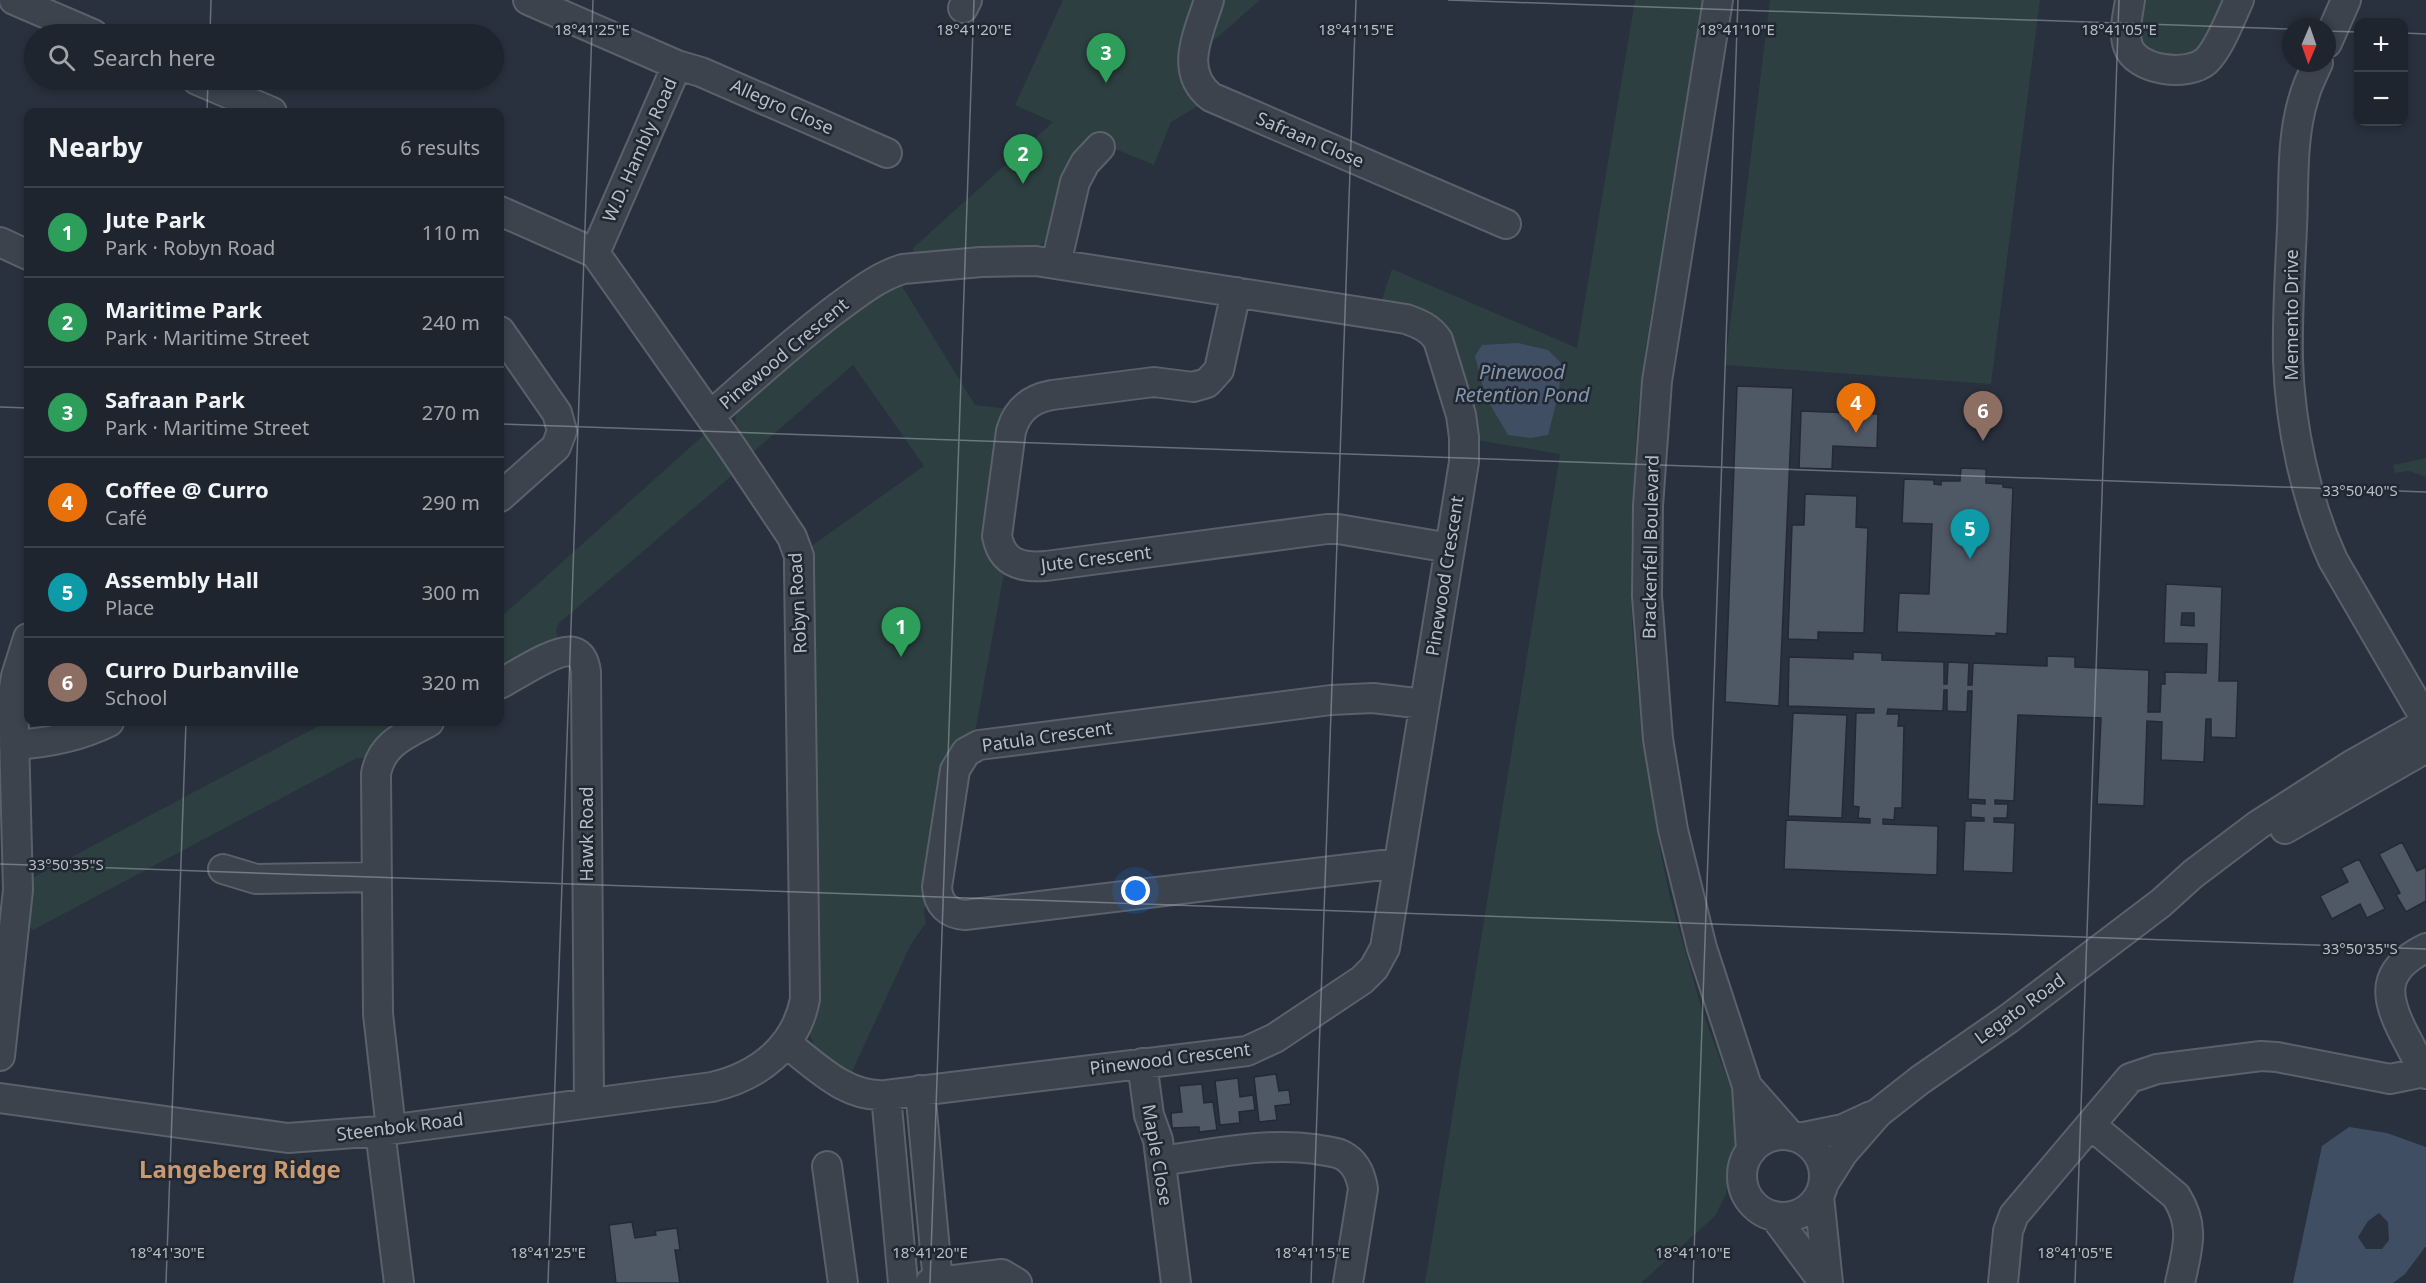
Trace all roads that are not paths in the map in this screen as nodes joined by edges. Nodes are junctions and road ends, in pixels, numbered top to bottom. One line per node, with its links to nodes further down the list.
1 (14, 0): 9 (street)
2 (528, 0): 10 (street, W.D. Hambly Road)
3 (1209, 0): 18 (street, Safraan Close)
4 (1718, 0): 47 (street, Brackenfell Boulevard)
5 (2130, 0): 6 (street)
6 (2239, 0)
7 (2346, 0): 8 (street)
8 (2336, 23)
9 (70, 24)
10 (677, 65): 16 (street, Allegro Close); 21 (street, W.D. Hambly Road)
11 (2314, 72): 31 (street, Memento Drive)
12 (213, 90): 13 (street)
13 (236, 105): 14 (street)
14 (252, 108)
15 (1100, 147): 22 (street)
16 (887, 153)
17 (504, 219): 21 (street)
18 (1506, 224)
19 (0, 242): 20 (street)
20 (24, 253)
21 (595, 253): 25 (street, Robyn Road)
22 (1056, 264): 23 (street, Pinewood Crescent); 25 (street, Pinewood Crescent)
23 (1236, 292): 27 (street, Pinewood Crescent); 27 (street, Jute Crescent)
24 (504, 337): 26 (street)
25 (710, 416): 43 (street, Robyn Road)
26 (504, 493)
27 (1450, 548): 30 (street, Pinewood Crescent)
28 (24, 652): 34 (street)
29 (504, 682): 51 (street, Hawk Road)
30 (1424, 704): 37 (street, Pinewood Crescent); 37 (street, Patula Crescent)
31 (2426, 722): 36 (street); 41 (street, Legato Road)
32 (98, 726): 34 (street)
33 (421, 726): 39 (street)
34 (14, 745): 40 (street)
35 (2426, 748): 36 (street, Legato Road)
36 (2289, 826): 41 (street, Legato Road)
37 (1399, 863): 45 (street, Pinewood Crescent)
38 (223, 869): 39 (street)
39 (377, 877): 54 (street)
40 (9, 892): 44 (street)
41 (2161, 903): 52 (street, Legato Road)
42 (2426, 948): 46 (street)
43 (786, 1043): 49 (street, Pinewood Crescent); 51 (street, Steenbok Road)
44 (0, 1056)
45 (1142, 1063): 48 (street, Pinewood Crescent); 57 (street, Maple Close)
46 (2425, 1073): 53 (street)
47 (1747, 1086): 55 (street, Brackenfell Boulevard); 56 (street, Brackenfell Boulevard)
48 (920, 1090): 49 (street, Pinewood Crescent); 61 (street)
49 (886, 1095): 64 (street)
50 (0, 1098): 54 (street, Steenbok Road)
51 (589, 1103): 54 (street, Steenbok Road)
52 (1878, 1113): 55 (street, Legato Road); 59 (street, Legato Road)
53 (2092, 1126): 69 (street); 70 (street)
54 (386, 1130): 62 (street)
55 (1795, 1137): 56 (street); 59 (street)
56 (1751, 1150): 60 (street)
57 (1161, 1161): 66 (street, Maple Close); 67 (street)
58 (827, 1166): 63 (street)
59 (1821, 1190): 60 (street); 68 (street)
60 (1775, 1217): 68 (street)
61 (934, 1282): 65 (street)
62 (399, 1283)
63 (843, 1283)
64 (903, 1283)
65 (1017, 1283)
66 (1176, 1283)
67 (1348, 1283)
68 (1826, 1283)
69 (2003, 1283)
70 (2180, 1283)

